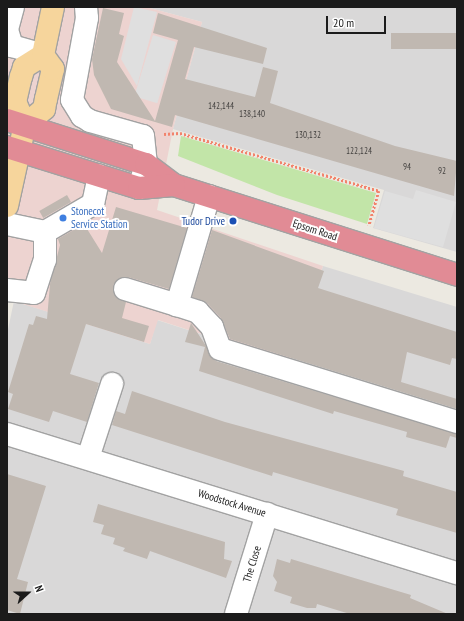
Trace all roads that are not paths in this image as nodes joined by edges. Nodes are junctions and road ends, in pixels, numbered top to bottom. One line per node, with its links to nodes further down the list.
1 (13, 7): 4 (street)
2 (53, 7): 4 (main road)
3 (86, 7): 7 (street)
4 (43, 55): 5 (main road); 5 (main road)
5 (16, 122): 6 (main road); 7 (highway, Epsom Road)
6 (13, 149): 8 (highway, Epsom Road); 12 (main road)
7 (146, 164): 9 (highway, Epsom Road); 10 (street)
8 (99, 176): 10 (highway, Epsom Road); 14 (street)
9 (174, 185): 10 (highway, Epsom Road); 11 (highway, Epsom Road)
10 (139, 188)
11 (209, 196): 15 (highway, Epsom Road); 18 (street)
12 (7, 206)
13 (7, 224): 14 (street)
14 (45, 232): 17 (street)
15 (457, 275)
16 (125, 289): 18 (street)
17 (7, 290)
18 (177, 305): 20 (street)
19 (112, 384): 22 (street)
20 (457, 422)
21 (7, 434): 22 (street, Woodstock Avenue)
22 (88, 458): 23 (street, Woodstock Avenue)
23 (267, 514): 24 (street, Woodstock Avenue); 25 (street, The Close)
24 (457, 573)
25 (236, 614)

